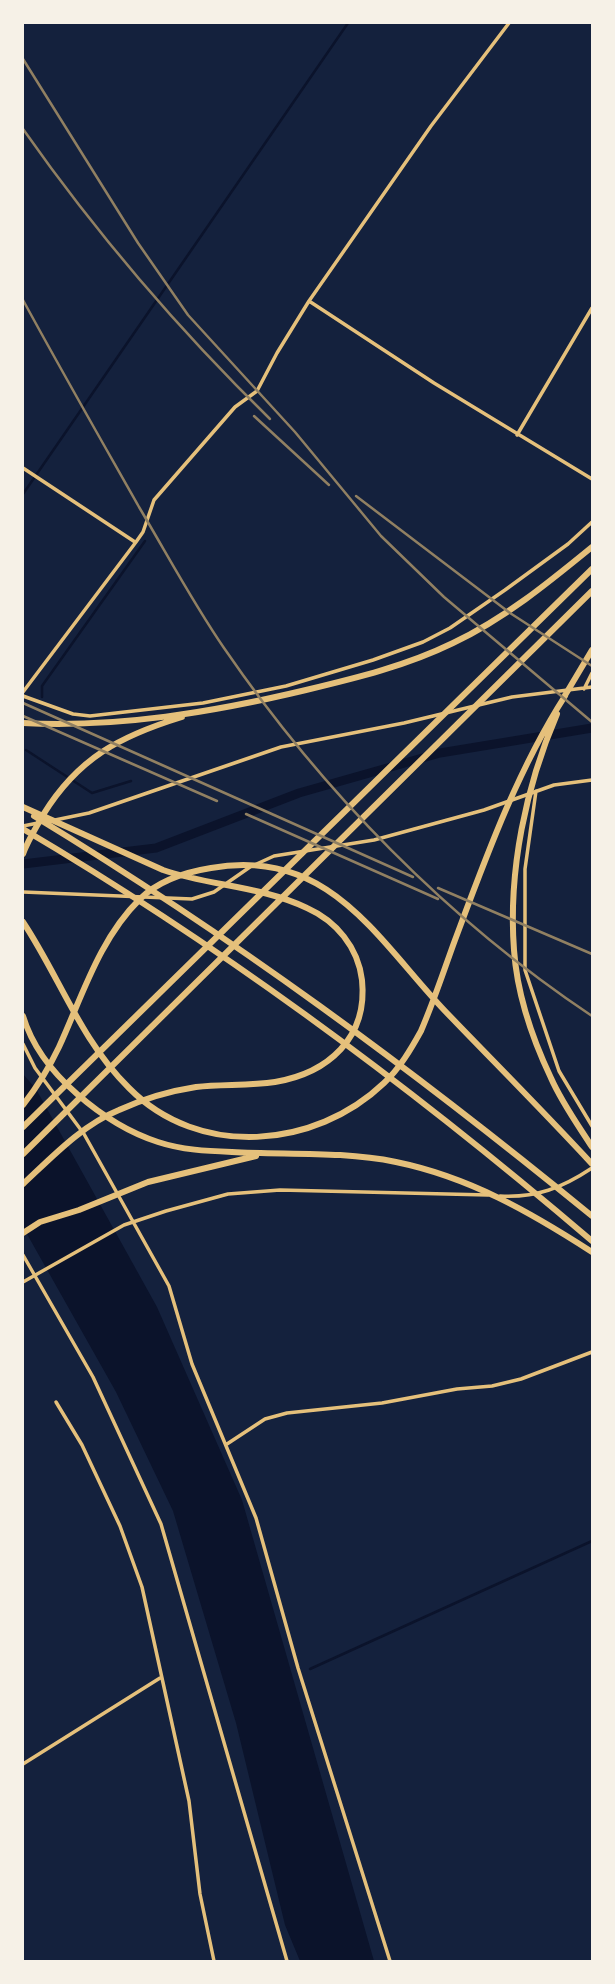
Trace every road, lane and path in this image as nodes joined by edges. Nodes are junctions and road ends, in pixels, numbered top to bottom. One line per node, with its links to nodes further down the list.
1 (509, 23): 2 (street)
2 (309, 301): 4 (street); 8 (street)
3 (592, 308): 4 (street)
4 (517, 435): 6 (street)
5 (23, 468): 8 (street)
6 (592, 479)
7 (592, 522): 16 (street)
8 (136, 542): 16 (street)
9 (592, 547): 18 (highway)
10 (592, 569): 31 (highway)
11 (592, 591): 33 (highway)
12 (592, 650): 17 (highway)
13 (592, 673): 15 (street)
14 (592, 687): 15 (street)
15 (584, 688): 23 (street)
16 (23, 694)
17 (565, 696): 26 (highway); 32 (highway)
18 (200, 711): 19 (highway); 24 (highway)
19 (23, 723)
20 (592, 779): 21 (street)
21 (536, 791): 25 (street); 30 (street)
22 (23, 808): 36 (highway); 37 (highway)
23 (23, 828): 39 (highway)
24 (23, 854)
25 (23, 892)
26 (23, 922)
27 (23, 1016): 34 (highway)
28 (23, 1044): 45 (street)
29 (23, 1105): 35 (highway)
30 (592, 1126)
31 (23, 1127)
32 (592, 1147)
33 (23, 1154)
34 (272, 1154): 38 (highway); 40 (highway)
35 (592, 1166): 42 (street)
36 (23, 1184)
37 (592, 1216)
38 (23, 1233)
39 (592, 1241)
40 (592, 1252)
41 (23, 1255): 49 (street)
42 (23, 1282)
43 (592, 1352): 45 (street)
44 (56, 1402): 46 (street)
45 (227, 1444): 50 (street)
46 (161, 1678): 47 (street); 48 (street)
47 (23, 1764)
48 (214, 1961)
49 (287, 1961)
50 (390, 1961)

